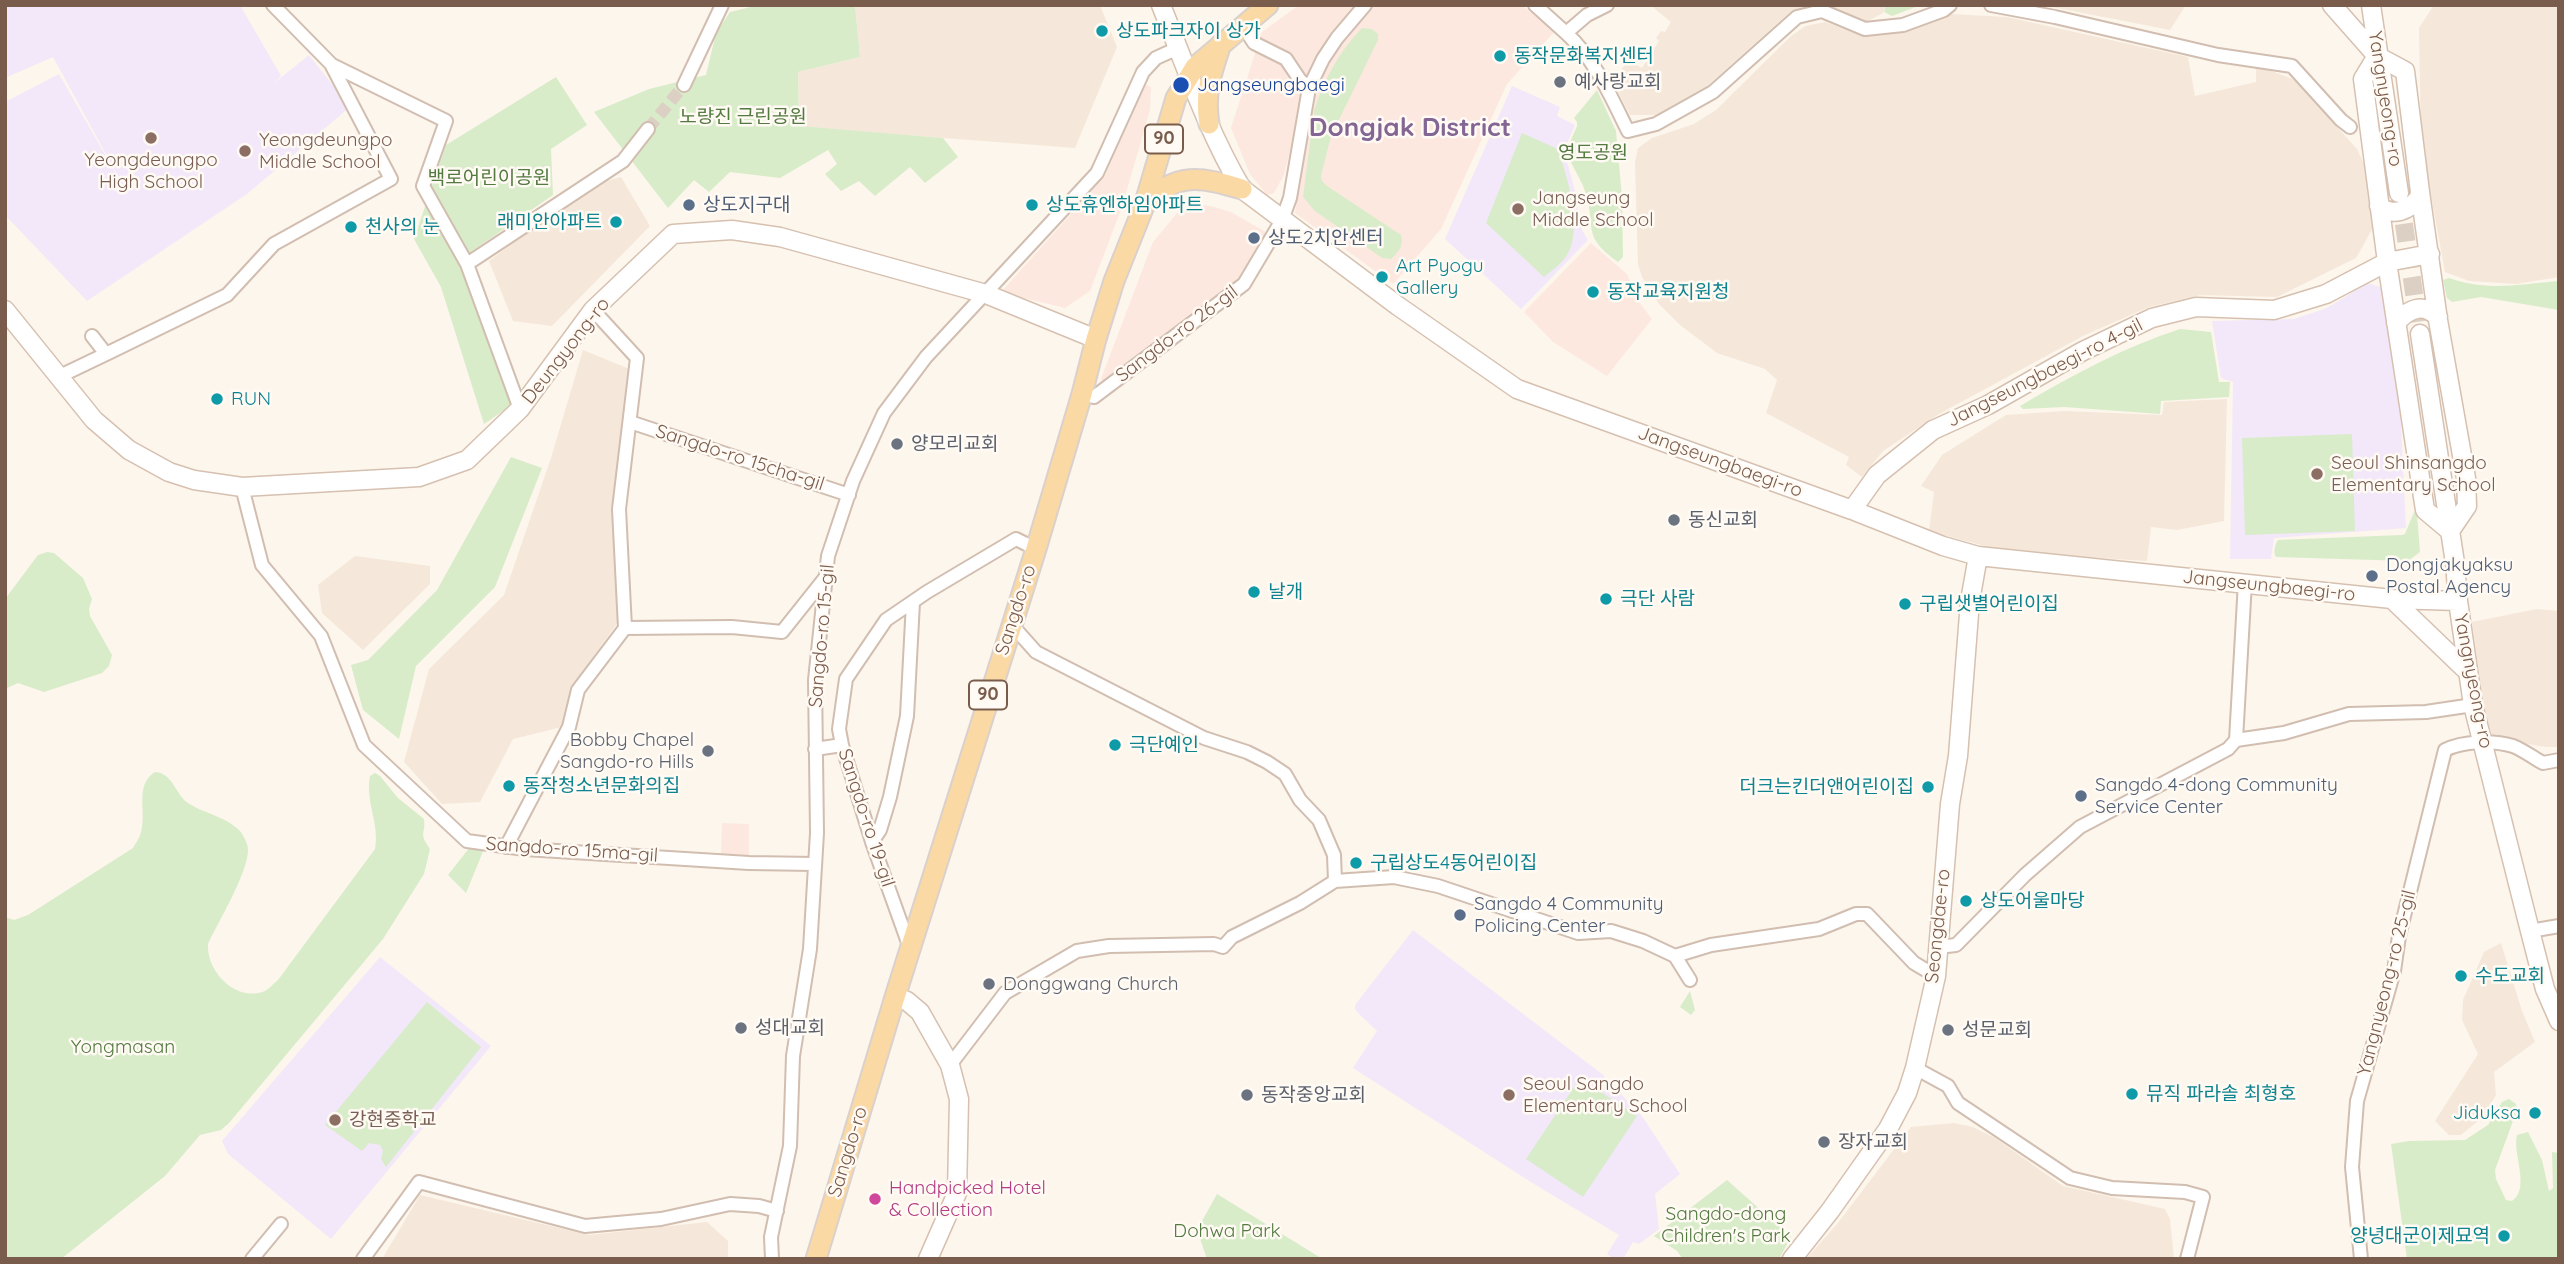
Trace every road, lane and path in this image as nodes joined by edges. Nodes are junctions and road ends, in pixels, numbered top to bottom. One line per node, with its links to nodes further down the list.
1 (273, 5): 17 (street)
2 (722, 5): 19 (street)
3 (1161, 5): 15 (main road, Jangseungbaegi-ro)
4 (1268, 5): 12 (main road, Sangdo-ro / 90)
5 (1365, 5): 20 (street)
6 (1535, 5): 13 (street)
7 (1606, 5): 13 (street)
8 (1950, 5): 13 (street)
9 (1991, 5): 22 (street)
10 (2371, 5): 16 (main road, Yangnyeong-ro)
11 (2338, 6): 16 (main road)
12 (1243, 26): 14 (main road, Sangdo-ro / 90); 20 (street)
13 (1566, 33)
14 (1221, 44): 18 (main road, Sangdo-ro / 90); 21 (main road)
15 (1178, 48): 18 (main road, Jangseungbaegi-ro); 33 (street, Sangdo-ro 15-gil)
16 (2377, 56): 25 (main road); 26 (main road, Yangnyeong-ro); 28 (main road)
17 (332, 65): 32 (street); 41 (street)
18 (1189, 74): 21 (main road, Jangseungbaegi-ro); 27 (main road, Sangdo-ro / 90)
19 (684, 85)
20 (1309, 88): 29 (street)
21 (1209, 124): 24 (main road, Jangseungbaegi-ro)
22 (2350, 127)
23 (648, 129): 32 (street)
24 (1242, 189): 27 (main road); 29 (main road, Jangseungbaegi-ro)
25 (2420, 192): 28 (main road); 30 (main road)
26 (2399, 193)
27 (1144, 206): 40 (main road, Sangdo-ro / 90)
28 (2379, 206): 31 (main road)
29 (1282, 220): 43 (street, Sangdo-ro 26-gil); 48 (main road, Jangseungbaegi-ro)
30 (2430, 254): 31 (main road, Jangseungbaegi-ro 4-gil); 36 (main road)
31 (2387, 262): 37 (main road); 48 (main road, Jangseungbaegi-ro 4-gil)
32 (467, 264): 44 (street)
33 (986, 294): 35 (main road, Deungyong-ro); 40 (main road, Deungyong-ro); 47 (street, Sangdo-ro 15-gil)
34 (5, 310): 42 (main road, Deungyong-ro)
35 (593, 310): 44 (main road, Deungyong-ro); 45 (street)
36 (2438, 317): 37 (main road); 49 (main road)
37 (2396, 323): 49 (main road)
38 (2420, 334): 49 (main road, Yangnyeong-ro)
39 (92, 336): 41 (street)
40 (1096, 339): 43 (main road, Sangdo-ro / 90)
41 (106, 354): 42 (street)
42 (58, 377): 46 (main road, Deungyong-ro)
43 (1083, 394): 50 (main road, Sangdo-ro / 90)
44 (520, 409): 46 (main road, Deungyong-ro)
45 (631, 422): 47 (street, Sangdo-ro 15cha-gil); 58 (street)
46 (242, 487): 67 (street, Sangdo-ro 15ma-gil)
47 (849, 495): 52 (street, Sangdo-ro 15-gil)
48 (1852, 510): 51 (main road, Jangseungbaegi-ro)
49 (2450, 531): 55 (main road, Yangnyeong-ro)
50 (1036, 549): 56 (street, Sangdo-ro 19-gil); 57 (main road, Sangdo-ro / 90)
51 (1978, 556): 53 (main road, Jangseungbaegi-ro); 72 (main road, Seongdae-ro)
52 (825, 578): 58 (street); 64 (street, Sangdo-ro 15-gil)
53 (2245, 582): 54 (main road, Jangseungbaegi-ro); 61 (street)
54 (2392, 599): 55 (main road, Jangseungbaegi-ro); 59 (main road)
55 (2458, 601): 59 (main road, Yangnyeong-ro)
56 (913, 602): 63 (street, Sangdo-ro 19-gil); 66 (street)
57 (1011, 624): 69 (street); 73 (main road, Sangdo-ro / 90)
58 (625, 628): 67 (street)
59 (2467, 670): 60 (main road, Yangnyeong-ro)
60 (2473, 705): 61 (street); 62 (main road, Yangnyeong-ro)
61 (2236, 740): 72 (street)
62 (2483, 743): 65 (street); 71 (main road, Yangnyeong-ro); 90 (street, Yangnyeong-ro 25-gil)
63 (842, 745): 64 (street); 66 (street, Sangdo-ro 19-gil)
64 (816, 749): 68 (street, Sangdo-ro 15-gil)
65 (2559, 760)
66 (872, 842): 73 (street, Sangdo-ro 19-gil)
67 (506, 847): 68 (street, Sangdo-ro 15ma-gil)
68 (814, 864): 81 (street, Sangdo-ro 15-gil)
69 (1335, 881): 74 (street); 79 (street)
70 (2559, 926): 71 (street)
71 (2530, 931): 78 (main road, Yangnyeong-ro)
72 (1938, 947): 75 (main road, Seongdae-ro)
73 (910, 948): 77 (main road, Sangdo-ro / 90)
74 (1675, 956): 75 (street); 76 (street)
75 (1936, 976): 80 (main road, Seongdae-ro)
76 (1690, 980)
77 (895, 997): 79 (main road); 86 (main road, Sangdo-ro / 90)
78 (2559, 1021)
79 (950, 1065): 87 (main road)
80 (1915, 1068): 88 (main road, Seongdae-ro); 89 (street)
81 (777, 1211): 84 (street); 85 (street, Sangdo-ro 15-gil)
82 (281, 1224): 83 (street)
83 (252, 1259)
84 (363, 1259)
85 (772, 1259)
86 (816, 1259)
87 (928, 1259)
88 (1792, 1259)
89 (2187, 1259)
90 (2361, 1259)

